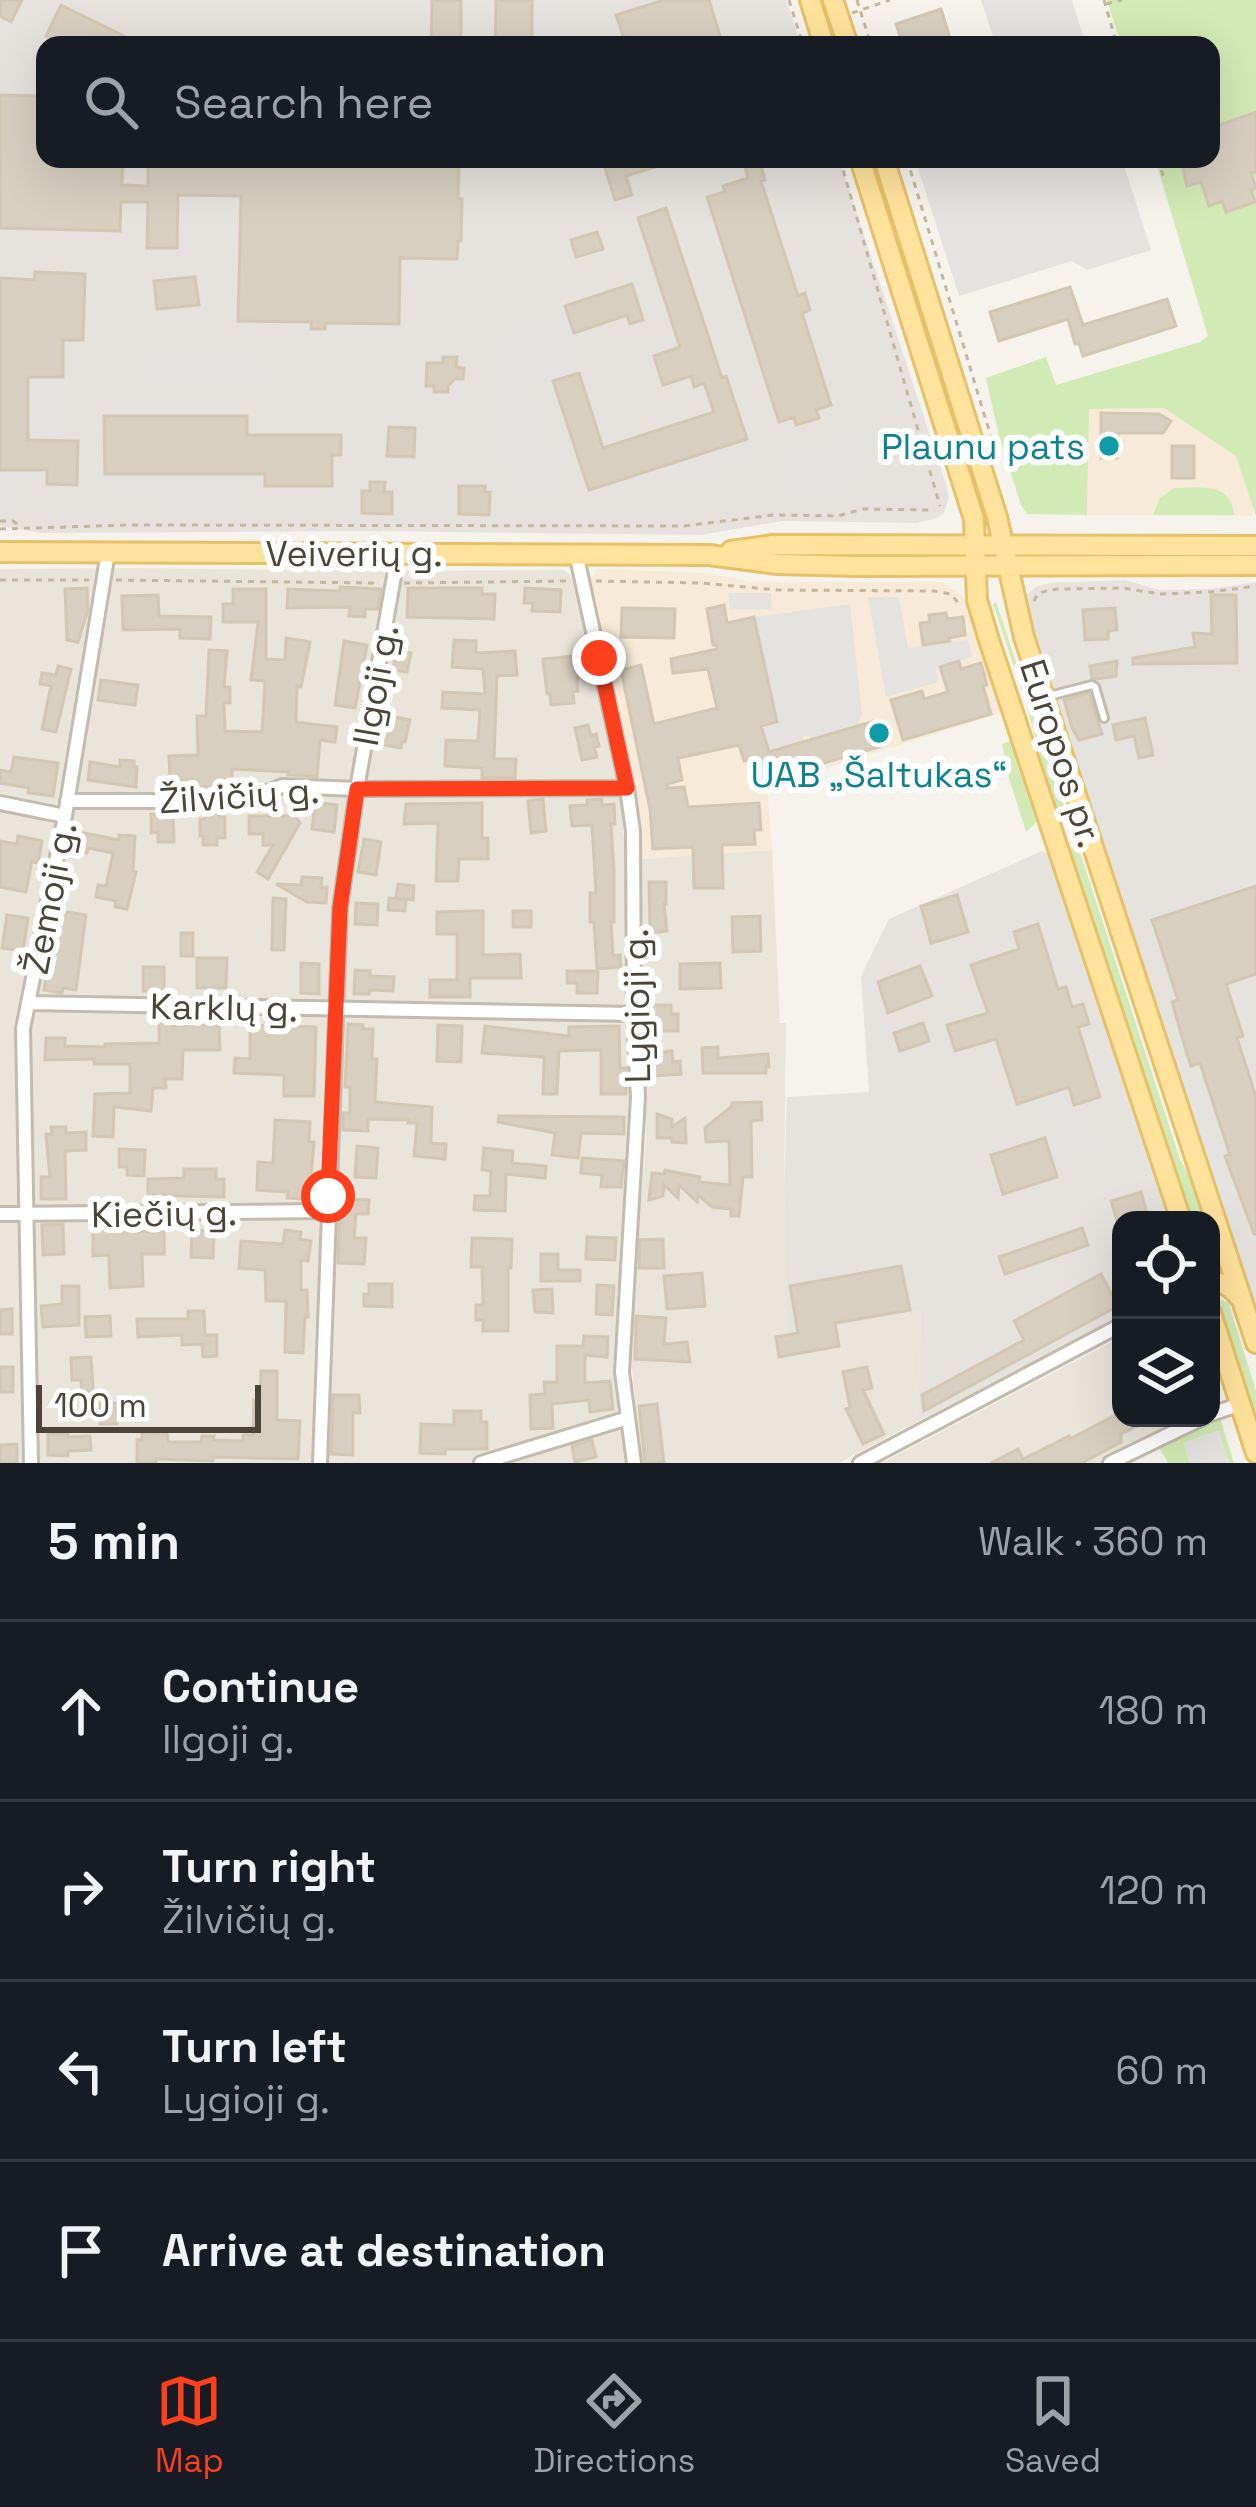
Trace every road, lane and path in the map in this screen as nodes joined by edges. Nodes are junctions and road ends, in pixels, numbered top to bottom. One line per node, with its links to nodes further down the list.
1 (789, 0): 9 (path)
2 (810, 0): 10 (main road)
3 (856, 0): 8 (path)
4 (890, 0): 8 (path)
5 (1122, 0): 6 (path)
6 (1104, 2): 12 (path)
7 (836, 9): 8 (path)
8 (860, 10): 11 (path)
9 (800, 36)
10 (821, 36)
11 (868, 36)
12 (1114, 36)
13 (843, 168): 20 (path)
14 (863, 168): 25 (main road, Europos pr.)
15 (887, 168): 26 (main road, Europos pr.)
16 (910, 168): 19 (path)
17 (1160, 168): 18 (path)
18 (1165, 180)
19 (999, 464)
20 (940, 506)
21 (930, 510): 23 (path)
22 (0, 521): 23 (path)
23 (22, 527): 24 (path)
24 (0, 530)
25 (975, 544): 26 (main road, Veiverių g.); 32 (main road, Veiverių g.); 34 (main road, Europos pr.)
26 (1004, 544): 27 (main road, Veiverių g.); 35 (main road, Europos pr.)
27 (1256, 546)
28 (0, 552): 29 (main road, Veiverių g.)
29 (108, 552): 30 (main road, Veiverių g.); 37 (street, Žemoji g.)
30 (398, 553): 31 (main road, Veiverių g.); 39 (street, Ilgoji g.)
31 (577, 553): 32 (main road, Veiverių g.); 38 (street, Lygioji g.)
32 (709, 555): 34 (main road, Veiverių g.)
33 (1256, 565): 35 (main road, Veiverių g.)
34 (976, 566): 35 (main road, Veiverių g.); 50 (main road, Europos pr.)
35 (1008, 567): 43 (main road, Europos pr.)
36 (0, 580): 37 (path)
37 (104, 580): 39 (path); 48 (street, Žemoji g.)
38 (583, 580): 39 (path); 42 (path); 45 (street, Lygioji g.)
39 (393, 583): 46 (street, Ilgoji g.)
40 (1256, 586): 41 (path)
41 (1038, 593)
42 (963, 609)
43 (1044, 698): 44 (lane); 49 (main road, Europos pr.)
44 (1104, 718)
45 (627, 788): 46 (street, Žilvičių g.); 53 (street, Lygioji g.)
46 (357, 789): 48 (street, Žilvičių g.); 52 (street, Ilgoji g.)
47 (0, 803): 48 (street, Žilvičių g.)
48 (66, 808): 51 (street, Žemoji g.)
49 (1084, 821): 50 (main road); 59 (main road, Europos pr.)
50 (1053, 832): 55 (main road, Europos pr.)
51 (29, 1003): 52 (street, Karklų g.); 57 (street, Žemoji g.)
52 (337, 1009): 53 (street, Karklų g.); 54 (street, Ilgoji g.)
53 (634, 1014): 65 (street, Lygioji g.)
54 (328, 1211): 57 (street, Kiečių g.); 69 (street, Ilgoji g.)
55 (1178, 1211)
56 (0, 1214): 57 (street, Kiečių g.)
57 (26, 1214): 68 (street, Žemoji g.)
58 (1220, 1282): 59 (main road)
59 (1243, 1301): 62 (main road, Europos pr.)
60 (1213, 1319): 63 (main road)
61 (1112, 1329): 72 (street)
62 (1256, 1343)
63 (1240, 1404): 64 (street); 67 (main road)
64 (1220, 1411)
65 (628, 1418): 70 (street); 71 (street, Lygioji g.)
66 (1184, 1427): 73 (street)
67 (1256, 1453)
68 (32, 1463)
69 (320, 1463)
70 (481, 1463)
71 (634, 1463)
72 (860, 1463)
73 (1110, 1463)

